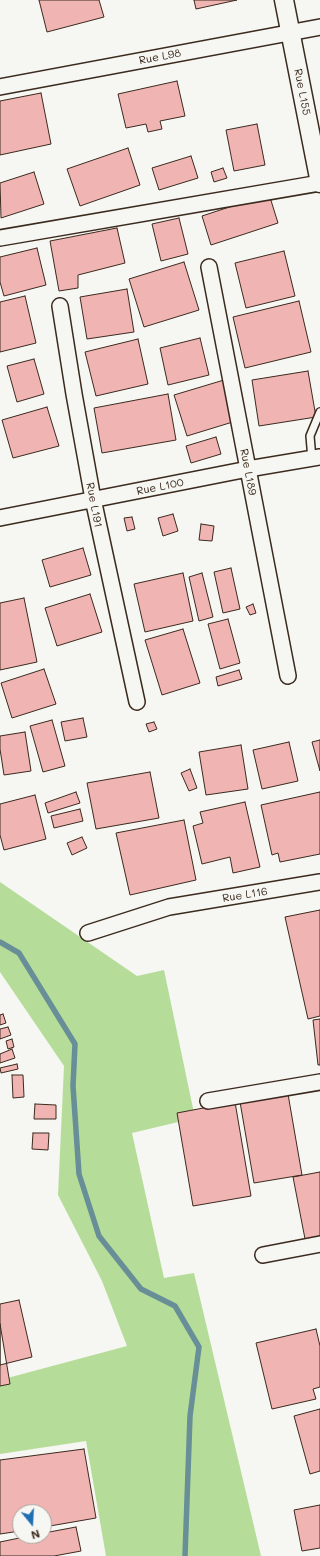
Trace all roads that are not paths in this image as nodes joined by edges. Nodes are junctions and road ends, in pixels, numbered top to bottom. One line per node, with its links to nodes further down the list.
1 (284, 0): 3 (street, Rue L155)
2 (320, 27): 3 (street, Rue L98)
3 (291, 32): 4 (street, Rue L98); 5 (street, Rue L155)
4 (0, 87)
5 (320, 183): 6 (street)
6 (0, 238)
7 (209, 267): 11 (street, Rue L189)
8 (60, 306): 12 (street, Rue L191)
9 (320, 412): 10 (lane)
10 (316, 458): 11 (street, Rue L100)
11 (248, 469): 12 (street, Rue L100); 14 (street, Rue L189)
12 (93, 499): 13 (street, Rue L100); 15 (street, Rue L191)
13 (0, 518)
14 (288, 676)
15 (137, 702)
16 (320, 882): 17 (street, Rue L116)
17 (88, 933)
18 (320, 1082): 19 (street)
19 (208, 1100)
20 (320, 1244): 21 (street)
21 (263, 1255)

